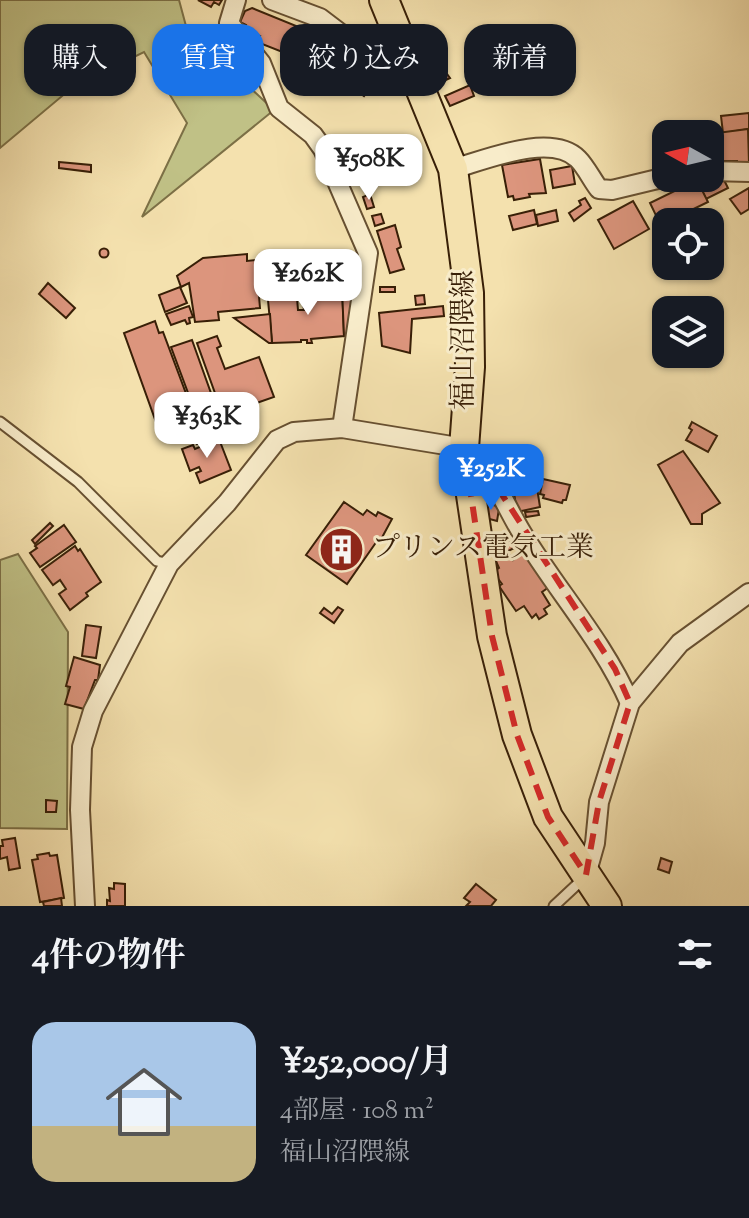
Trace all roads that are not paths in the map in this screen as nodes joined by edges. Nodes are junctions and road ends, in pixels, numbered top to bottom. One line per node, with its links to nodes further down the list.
1 (236, 0): 12 (street)
2 (272, 0): 4 (street)
3 (384, 0): 5 (main road, 福山沼隈線)
4 (328, 24)
5 (393, 24)
6 (422, 96): 7 (main road, 福山沼隈線)
7 (453, 169): 10 (street); 13 (main road, 福山沼隈線)
8 (724, 171): 9 (street)
9 (749, 172)
10 (652, 180)
11 (0, 422): 14 (lane)
12 (342, 428): 13 (street); 14 (street)
13 (464, 448): 16 (street); 17 (main road, 福山沼隈線)
14 (169, 564): 18 (street)
15 (749, 593): 16 (street)
16 (630, 703): 17 (street)
17 (586, 875): 19 (lane); 20 (main road, 福山沼隈線)
18 (85, 906)
19 (554, 906)
20 (607, 906)

